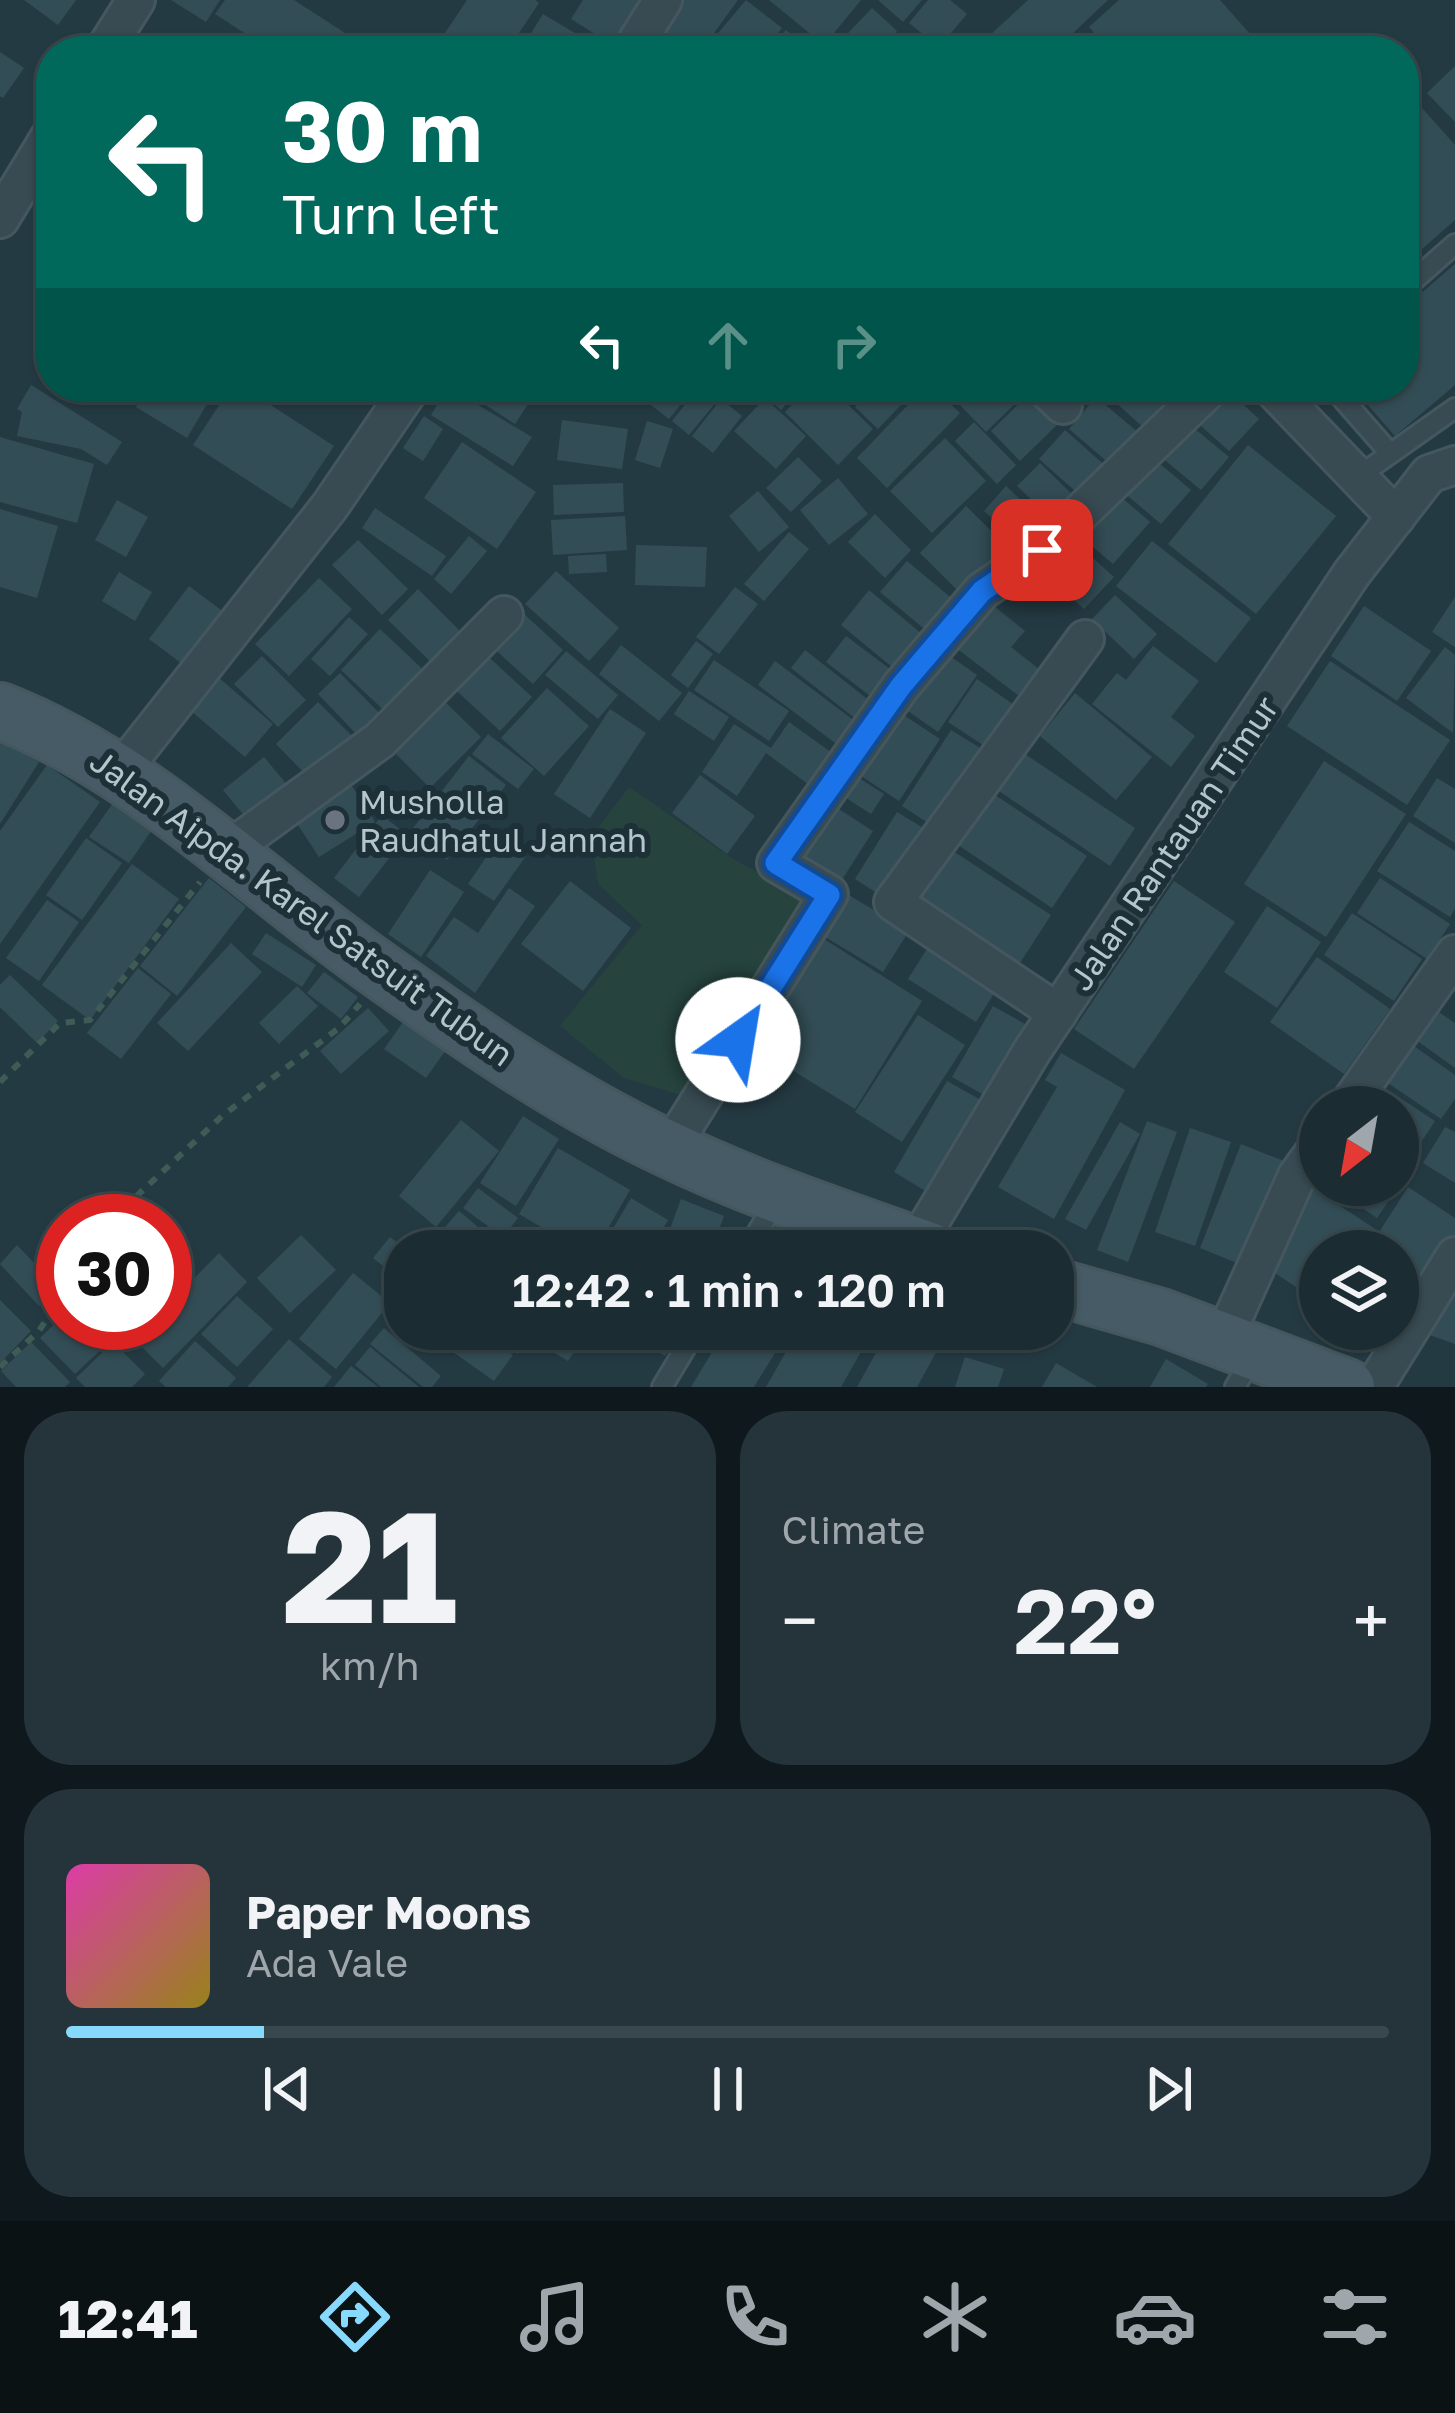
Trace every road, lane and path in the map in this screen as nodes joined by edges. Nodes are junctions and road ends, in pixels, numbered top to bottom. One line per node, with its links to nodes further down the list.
1 (136, 0): 3 (street)
2 (663, 0): 4 (street)
3 (113, 36)
4 (640, 36)
5 (36, 159): 6 (street)
6 (0, 218)
7 (1455, 244): 8 (lane)
8 (1419, 276)
9 (401, 402): 21 (street)
10 (1195, 402): 28 (street)
11 (1286, 402): 16 (street)
12 (1345, 402): 14 (lane)
13 (1455, 408): 14 (lane)
14 (1388, 451): 16 (lane)
15 (1455, 465): 17 (street, Jalan Rantauan Timur)
16 (1359, 476): 17 (street)
17 (1396, 518): 25 (street, Jalan Rantauan Timur)
18 (504, 615): 22 (street)
19 (1085, 639): 25 (street)
20 (0, 711): 21 (main road, Jalan Aipda. Karel Satsuit Tubun)
21 (120, 772): 22 (main road, Jalan Aipda. Karel Satsuit Tubun)
22 (224, 853): 24 (main road, Jalan Aipda. Karel Satsuit Tubun); 26 (path)
23 (1455, 954): 27 (street)
24 (387, 975): 28 (main road, Jalan Aipda. Karel Satsuit Tubun); 30 (path)
25 (1058, 1013): 34 (street, Jalan Rantauan Timur)
26 (0, 1082)
27 (1362, 1086)
28 (669, 1150): 31 (main road, Jalan Aipda. Karel Satsuit Tubun)
29 (1299, 1173): 39 (street)
30 (139, 1194)
31 (779, 1196): 32 (lane); 33 (main road, Jalan Aipda. Karel Satsuit Tubun)
32 (759, 1230)
33 (874, 1230)
34 (934, 1230)
35 (1455, 1256): 43 (street)
36 (1074, 1294): 39 (main road)
37 (36, 1334): 40 (path)
38 (685, 1350): 41 (lane)
39 (1238, 1360): 42 (main road)
40 (0, 1367)
41 (662, 1387)
42 (1348, 1387)
43 (1374, 1387)

